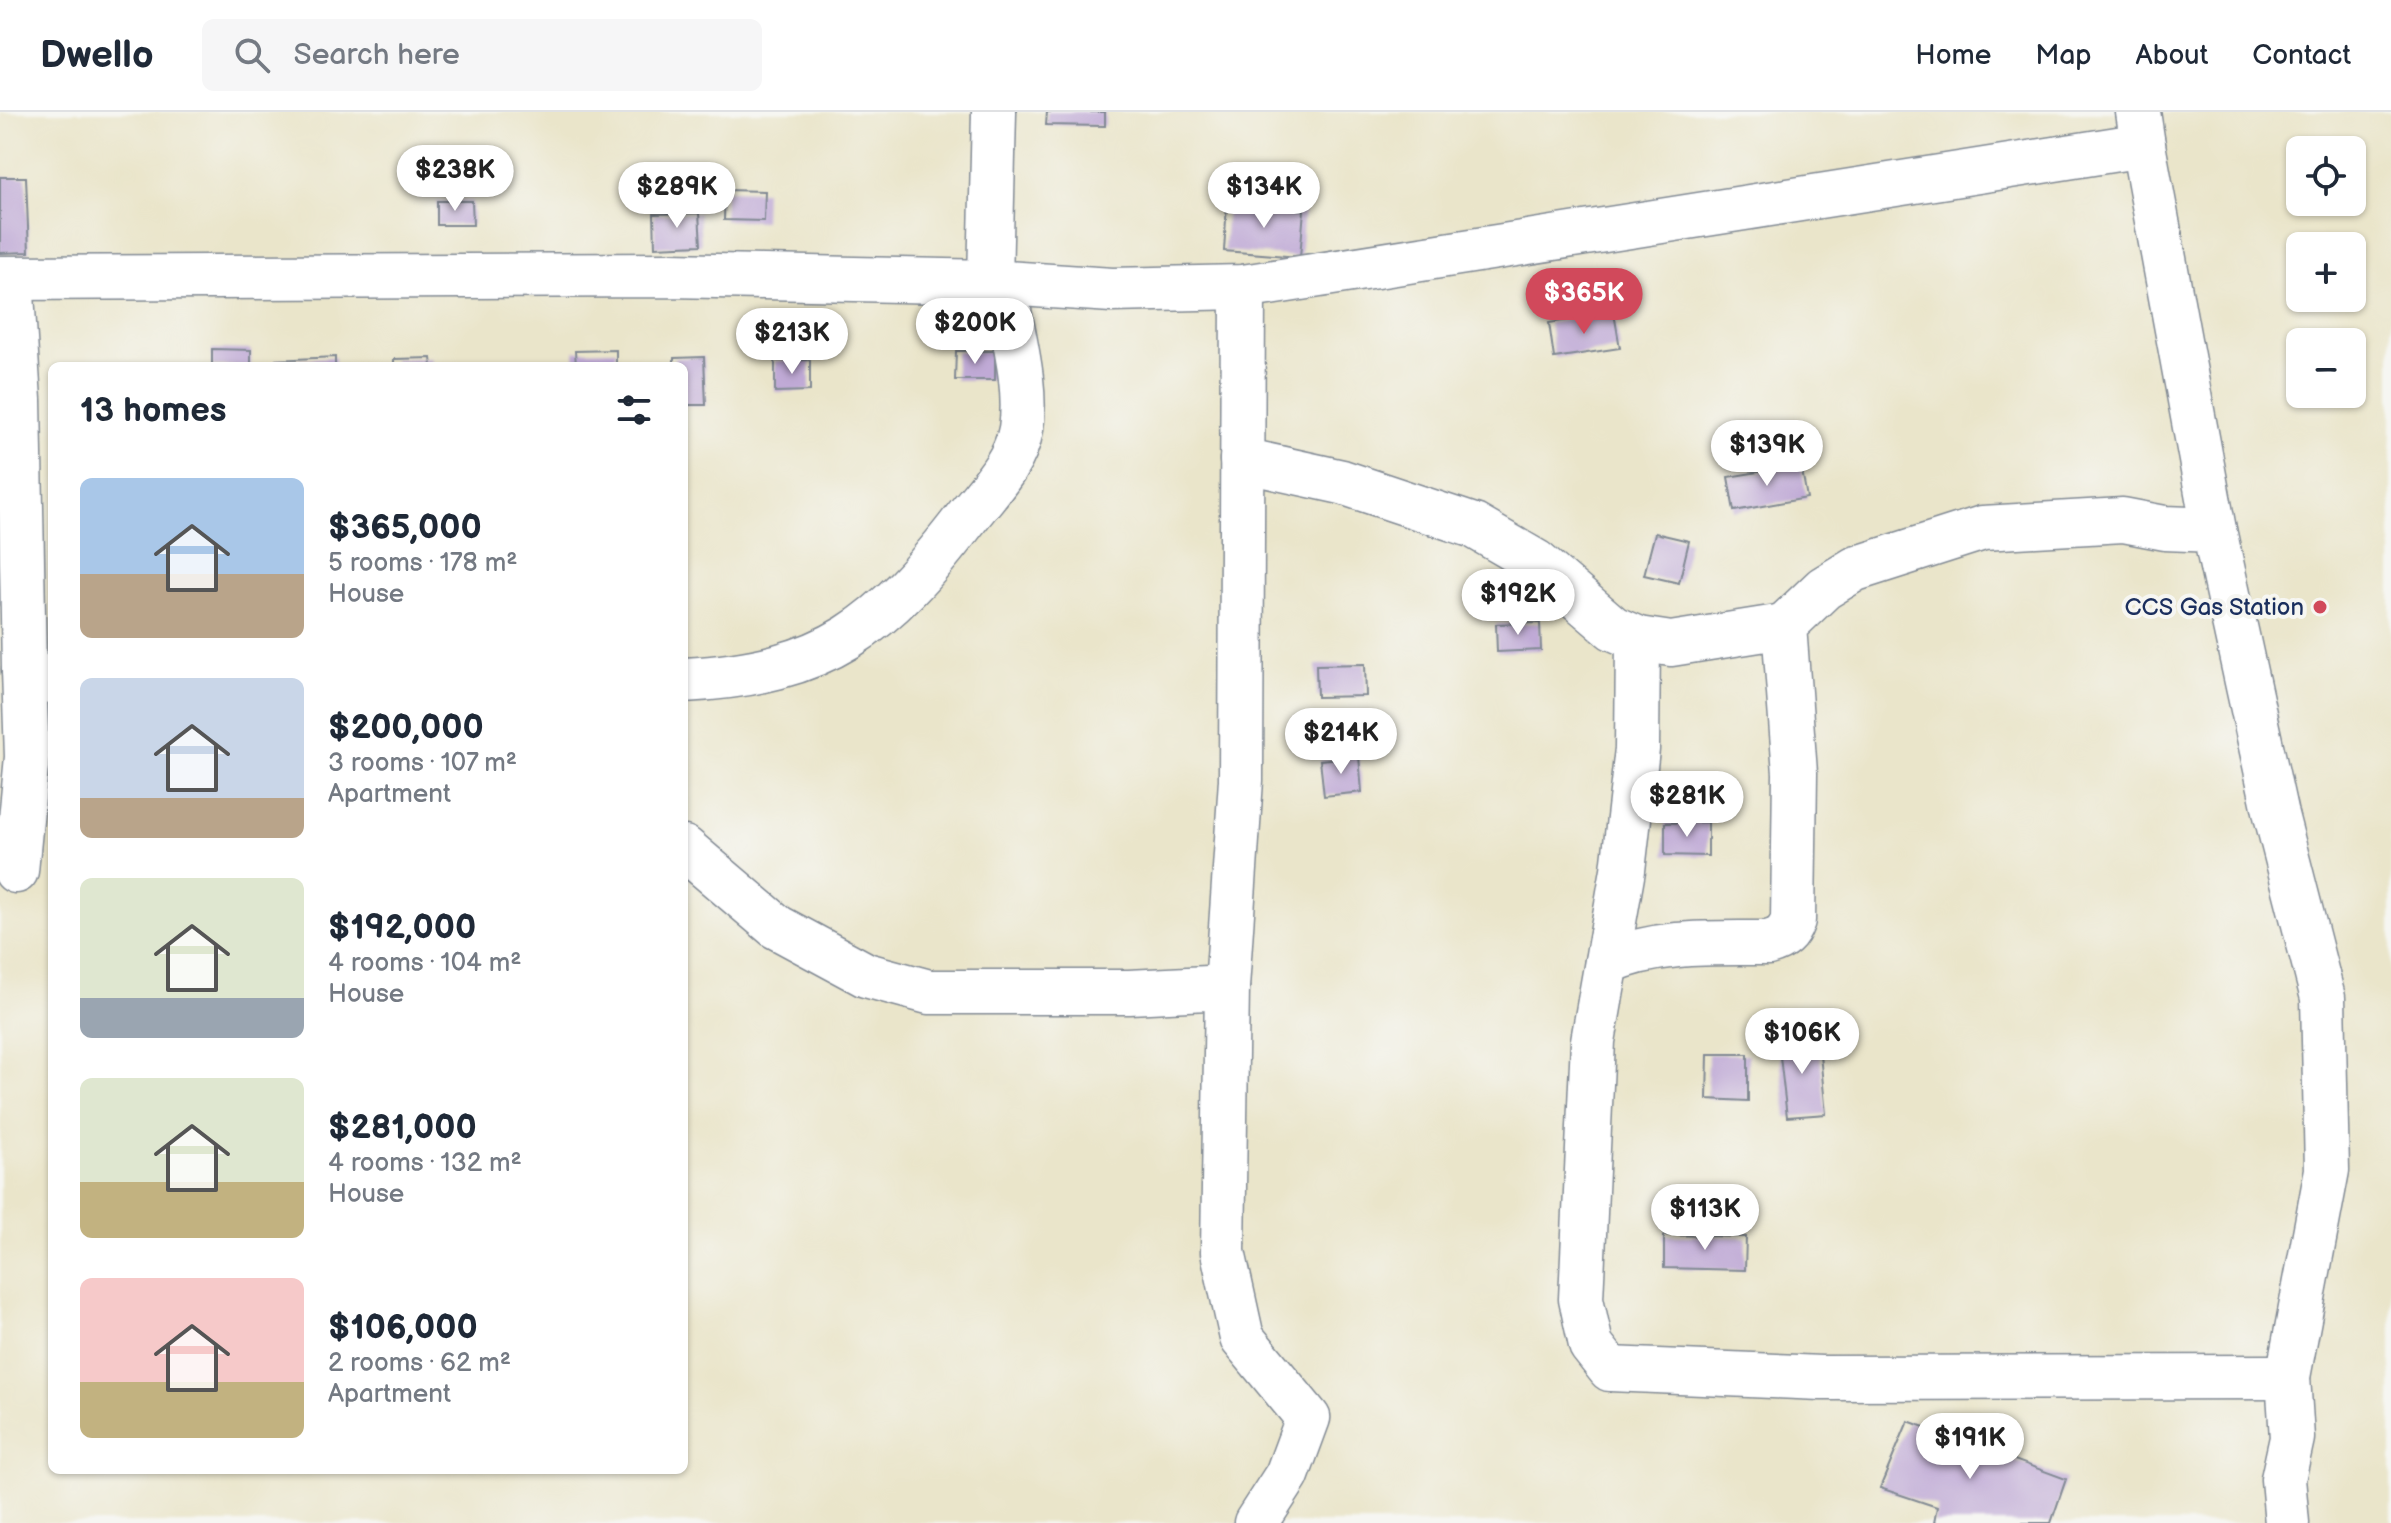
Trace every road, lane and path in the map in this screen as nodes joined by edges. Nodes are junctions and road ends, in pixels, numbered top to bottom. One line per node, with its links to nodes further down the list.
1 (994, 112): 4 (street)
2 (2140, 129): 5 (street); 7 (street)
3 (6, 279): 4 (street); 10 (street)
4 (997, 283): 5 (street); 11 (street)
5 (1243, 287): 6 (street)
6 (1242, 460): 9 (street); 15 (street)
7 (2214, 530): 8 (street); 16 (street)
8 (1784, 626): 9 (street); 14 (street)
9 (1638, 639): 14 (street)
10 (38, 676): 13 (street)
11 (688, 680)
12 (688, 851): 15 (street)
13 (16, 871)
14 (1607, 962): 16 (street)
15 (1227, 987): 17 (street)
16 (2288, 1377): 18 (street)
17 (1256, 1523)
18 (2287, 1523)

